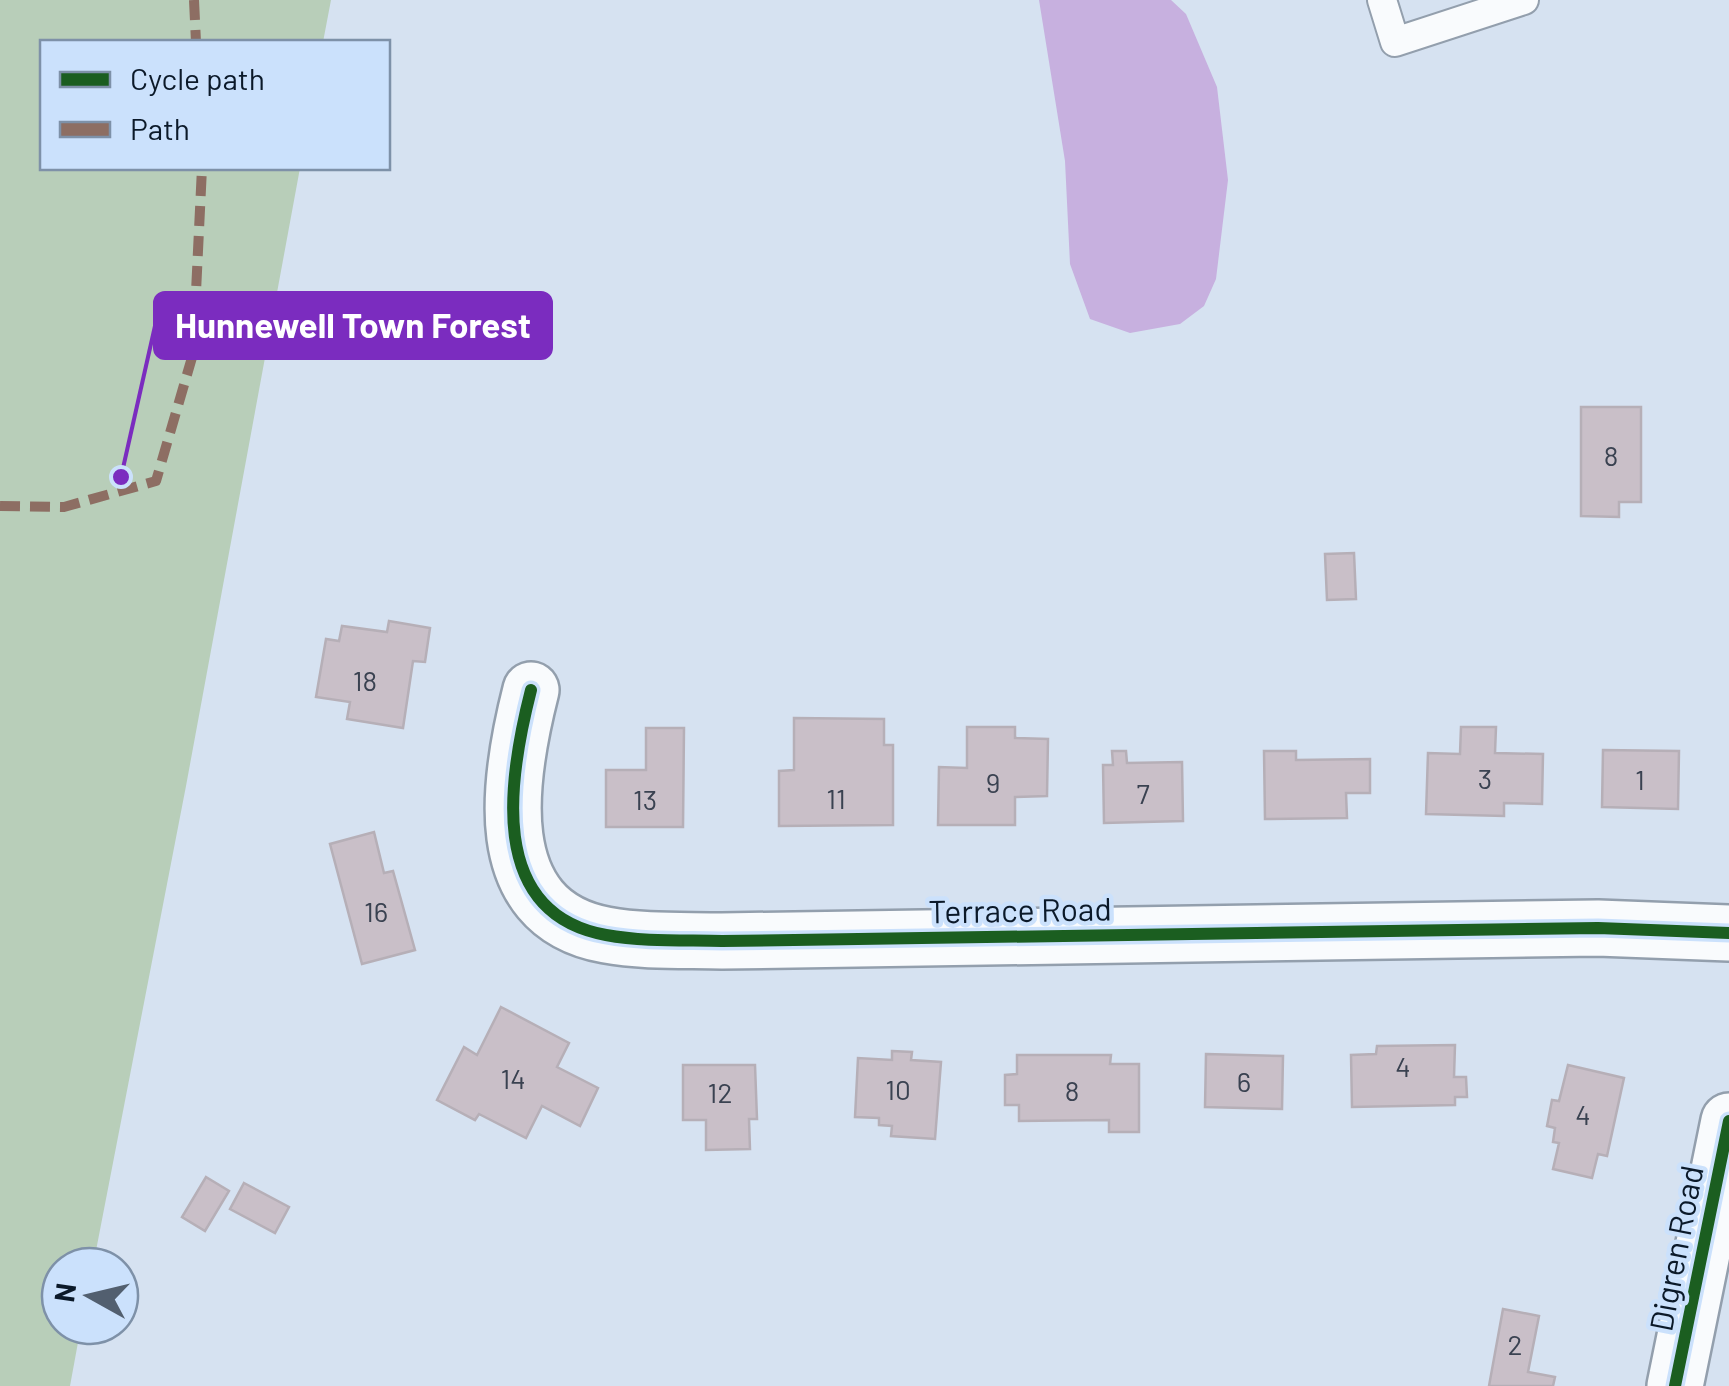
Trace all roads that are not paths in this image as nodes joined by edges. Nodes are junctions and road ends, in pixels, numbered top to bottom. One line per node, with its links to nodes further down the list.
1 (1382, 0): 2 (lane)
2 (1524, 0)
3 (531, 690): 4 (street, Terrace Road)
4 (1729, 934)
5 (1729, 1120): 6 (street, Digren Road)
6 (1675, 1386)

